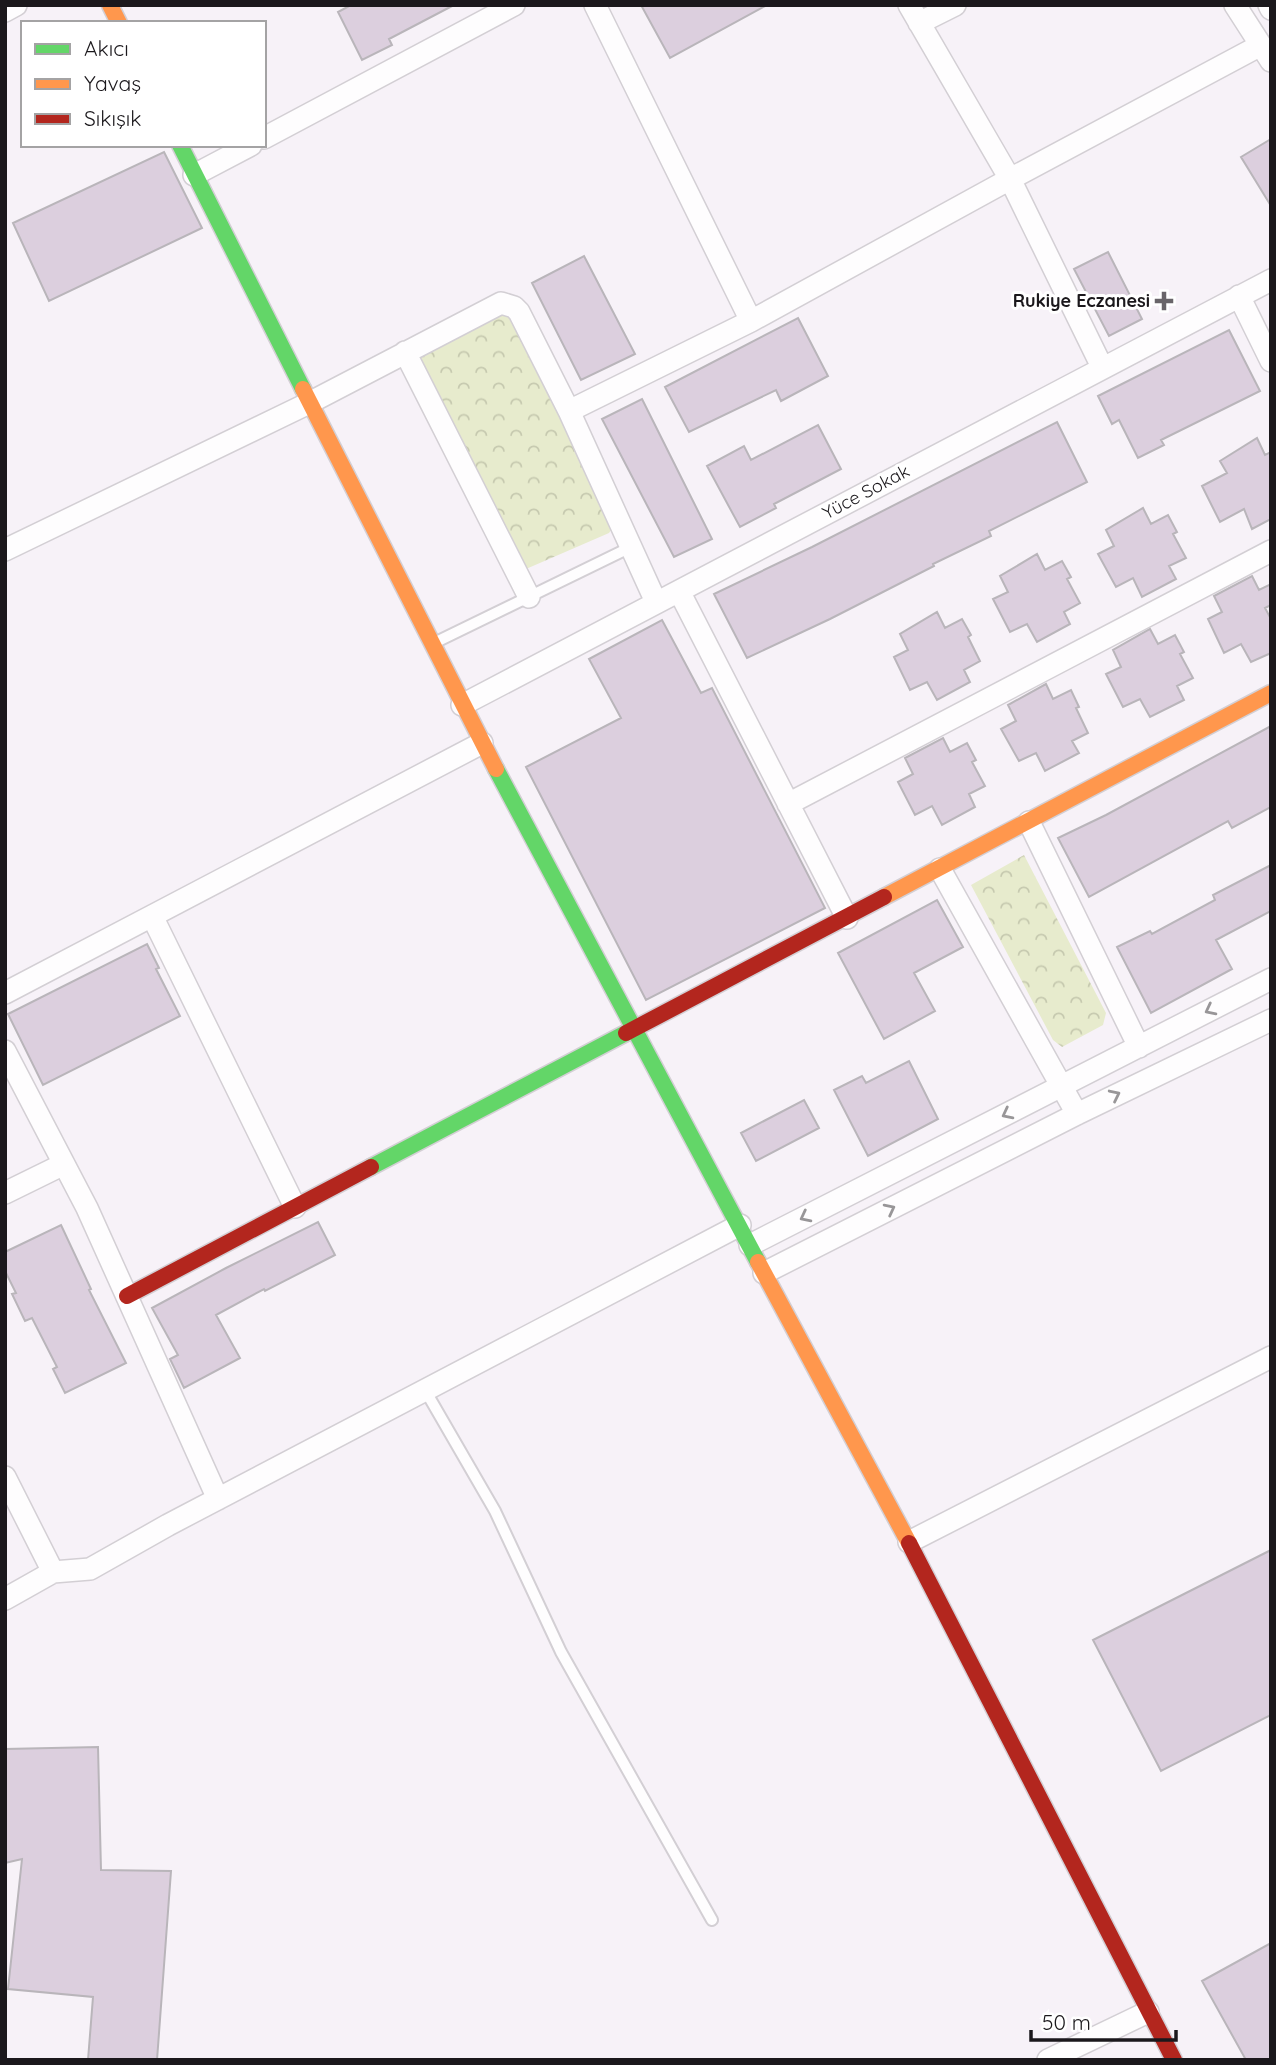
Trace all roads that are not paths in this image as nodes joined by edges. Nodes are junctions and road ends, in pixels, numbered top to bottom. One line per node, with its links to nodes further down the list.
1 (16, 5): 7 (street)
2 (110, 5): 9 (street)
3 (514, 5): 11 (street)
4 (595, 5): 18 (street)
5 (955, 5): 8 (street)
6 (1235, 5): 10 (street)
7 (5, 10)
8 (914, 14): 15 (street)
9 (118, 21)
10 (1266, 53): 15 (street)
11 (266, 137)
12 (181, 147): 14 (street)
13 (246, 147): 14 (street)
14 (194, 175): 22 (street)
15 (1010, 179): 18 (street); 21 (street)
16 (1271, 280): 17 (street, Yüce Sokak)
17 (1239, 296): 20 (street); 21 (street, Yüce Sokak)
18 (751, 321): 23 (street)
19 (405, 352): 22 (street); 23 (street); 28 (street)
20 (1271, 361)
21 (1102, 367): 27 (street, Yüce Sokak)
22 (310, 403): 25 (street); 30 (street)
23 (569, 411): 24 (street)
24 (631, 547): 28 (lane); 29 (street)
25 (5, 550)
26 (1271, 551): 34 (street)
27 (679, 590): 29 (street, Yüce Sokak); 34 (street)
28 (529, 597): 30 (lane)
29 (656, 602): 32 (street, Yüce Sokak)
30 (432, 644): 32 (street)
31 (1271, 693): 35 (street)
32 (462, 705): 33 (street)
33 (482, 743): 37 (street); 42 (street)
34 (788, 803): 38 (street)
35 (1029, 822): 36 (street); 43 (street)
36 (940, 869): 38 (street); 45 (street)
37 (152, 916): 40 (street); 49 (street)
38 (847, 918): 42 (street)
39 (1271, 979): 43 (street, one-way to 43)
40 (5, 993)
41 (1271, 1020): 46 (street, one-way to 41)
42 (636, 1028): 49 (street); 50 (street)
43 (1139, 1047): 45 (street)
44 (5, 1051): 47 (street)
45 (1061, 1086): 46 (street); 51 (street, one-way to 51)
46 (1077, 1114): 52 (street, one-way to 46)
47 (64, 1164): 48 (street); 53 (street)
48 (5, 1193)
49 (295, 1207): 53 (street)
50 (740, 1225): 51 (street); 55 (street)
51 (750, 1245): 52 (street)
52 (764, 1273): 58 (street)
53 (127, 1296): 57 (street)
54 (1271, 1357): 58 (street)
55 (425, 1390): 57 (street); 61 (lane)
56 (5, 1477): 59 (street)
57 (218, 1499): 59 (street)
58 (909, 1542): 62 (street)
59 (53, 1572): 60 (street)
60 (5, 1599)
61 (712, 1920)
62 (1148, 2012): 63 (street); 64 (street)
63 (1048, 2060)
64 (1174, 2060)

